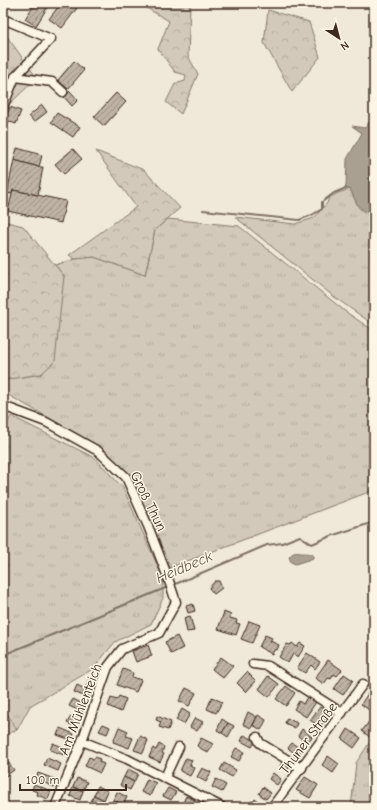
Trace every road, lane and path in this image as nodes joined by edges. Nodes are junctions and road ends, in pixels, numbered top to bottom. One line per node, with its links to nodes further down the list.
1 (3, 19): 2 (street)
2 (15, 77): 3 (street); 4 (street)
3 (63, 92)
4 (3, 106)
5 (3, 406): 6 (street, Groß Thun)
6 (176, 602): 11 (street, Am Mühlenteich)
7 (253, 664): 9 (street)
8 (363, 684): 9 (street, Thuner Straße)
9 (342, 713): 13 (street, Thuner Straße)
10 (256, 737): 13 (street)
11 (82, 741): 14 (street); 15 (street, Am Mühlenteich)
12 (179, 747): 14 (street)
13 (302, 768): 17 (street, Thuner Straße)
14 (165, 777): 16 (street)
15 (55, 807)
16 (222, 807)
17 (272, 807)

